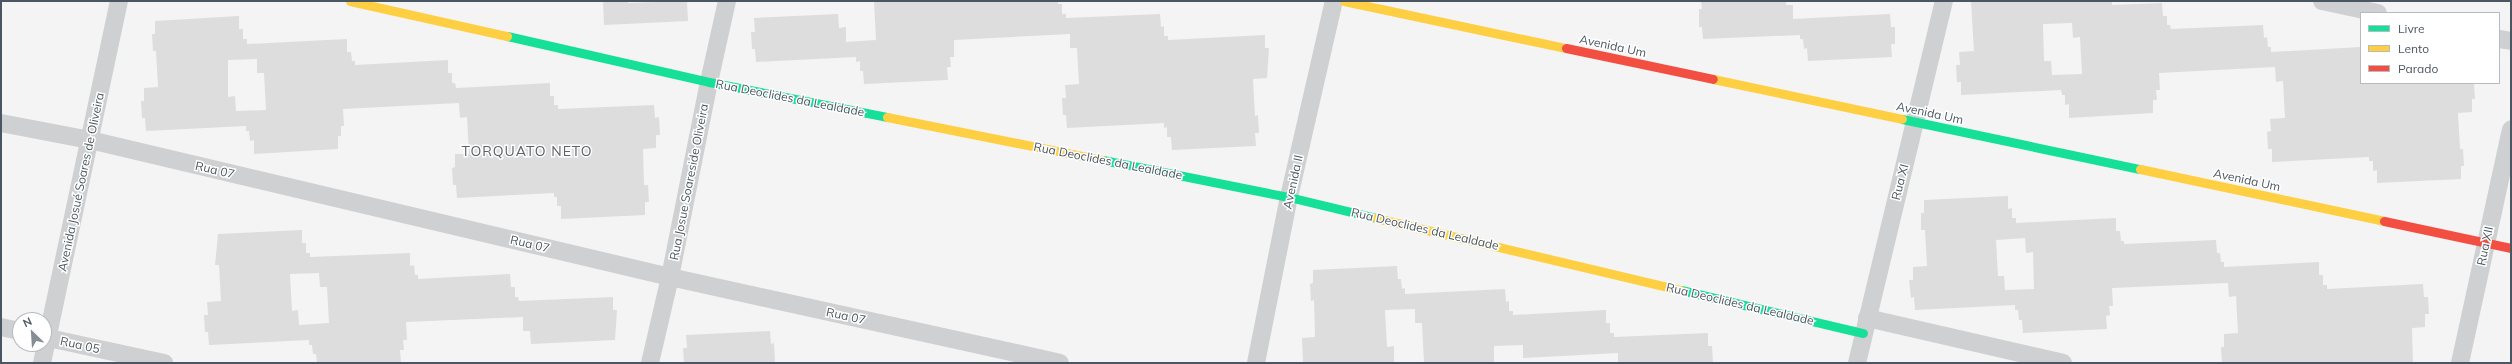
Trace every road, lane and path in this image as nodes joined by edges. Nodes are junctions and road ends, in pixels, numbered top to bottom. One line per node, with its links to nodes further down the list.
1 (119, 1): 15 (street, Avenida Josué Soares de Oliveira)
2 (350, 1): 11 (street, Rua Deoclides da Lealdade)
3 (727, 1): 11 (street, Rua Josue Soareside Oliveira)
4 (1334, 1): 16 (street, Avenida II)
5 (1344, 1): 12 (street, Avenida Um)
6 (1944, 1): 12 (street, Rua XI)
7 (2322, 1): 8 (street)
8 (2373, 12)
9 (2500, 39): 10 (street)
10 (2511, 41)
11 (709, 82): 16 (street, Rua Deoclides da Lealdade); 19 (street, Rua Josue Soareside Oliveira)
12 (1915, 122): 17 (street, Avenida Um); 21 (street, Rua XI)
13 (1, 123): 15 (street, Rua 07)
14 (2511, 129): 17 (street, Rua XII)
15 (90, 140): 19 (street, Rua 07); 20 (street, Avenida Josué Soares de Oliveira)
16 (1290, 197): 21 (street, Rua Deoclides da Lealdade); 30 (street, Avenida II)
17 (2486, 243): 18 (street, Avenida Um); 33 (street, Rua XII)
18 (2511, 248)
19 (670, 277): 28 (street, Rua Josue Soareside Oliveira); 29 (street, Rua 07)
20 (51, 312)
21 (1865, 326): 31 (street, Rua XI); 32 (street, Rua Deoclides da Lealdade)
22 (1, 327): 23 (street)
23 (12, 330)
24 (52, 339): 27 (street, Rua 05)
25 (43, 352): 26 (street, Avenida Josué Soares de Oliveira)
26 (42, 363)
27 (164, 363)
28 (650, 363)
29 (1060, 363)
30 (1256, 363)
31 (1857, 363)
32 (2063, 363)
33 (2460, 363)

